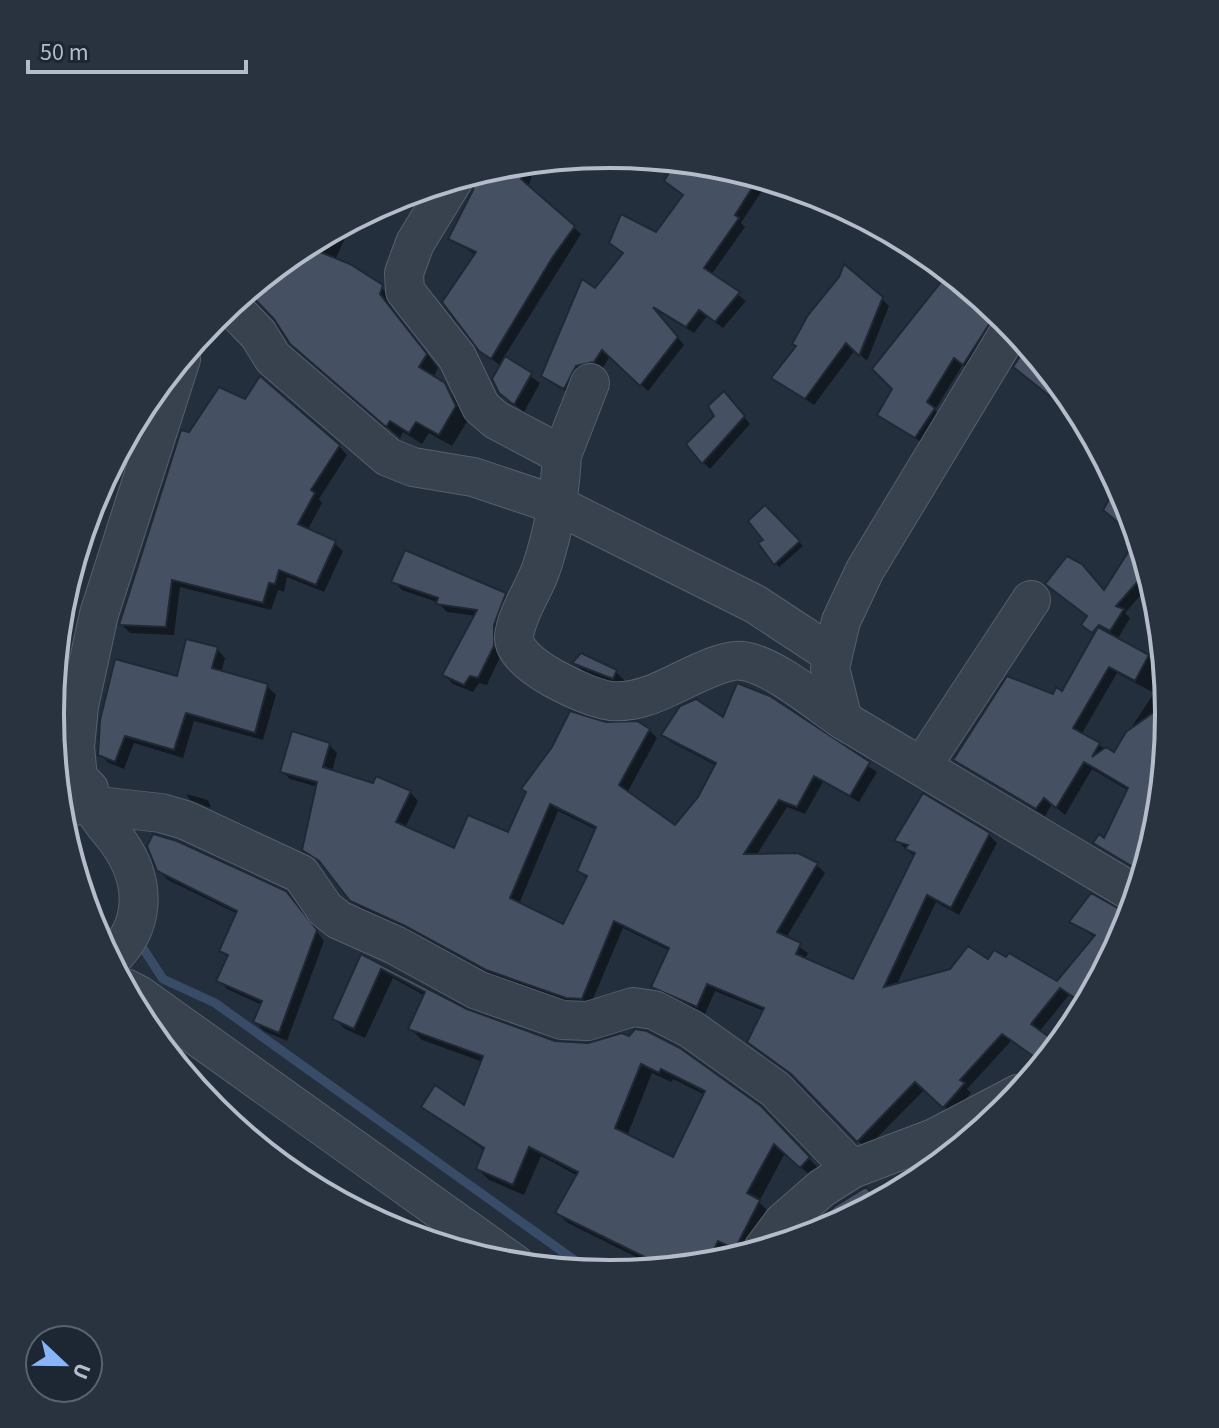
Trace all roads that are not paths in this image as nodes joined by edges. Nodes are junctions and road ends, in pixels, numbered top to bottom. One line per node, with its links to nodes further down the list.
1 (445, 194): 6 (street)
2 (239, 314): 7 (street)
3 (1005, 338): 9 (street)
4 (590, 383): 6 (street)
5 (171, 390): 12 (street)
6 (562, 455): 7 (street)
7 (557, 505): 9 (street); 10 (street)
8 (1031, 600): 11 (street)
9 (831, 654): 10 (street)
10 (843, 720): 11 (street)
11 (922, 766): 13 (street)
12 (77, 806): 14 (street); 17 (street)
13 (1126, 888)
14 (125, 941)
15 (145, 999): 19 (street)
16 (980, 1114): 17 (street)
17 (852, 1169): 18 (street)
18 (774, 1234)
19 (490, 1246)

